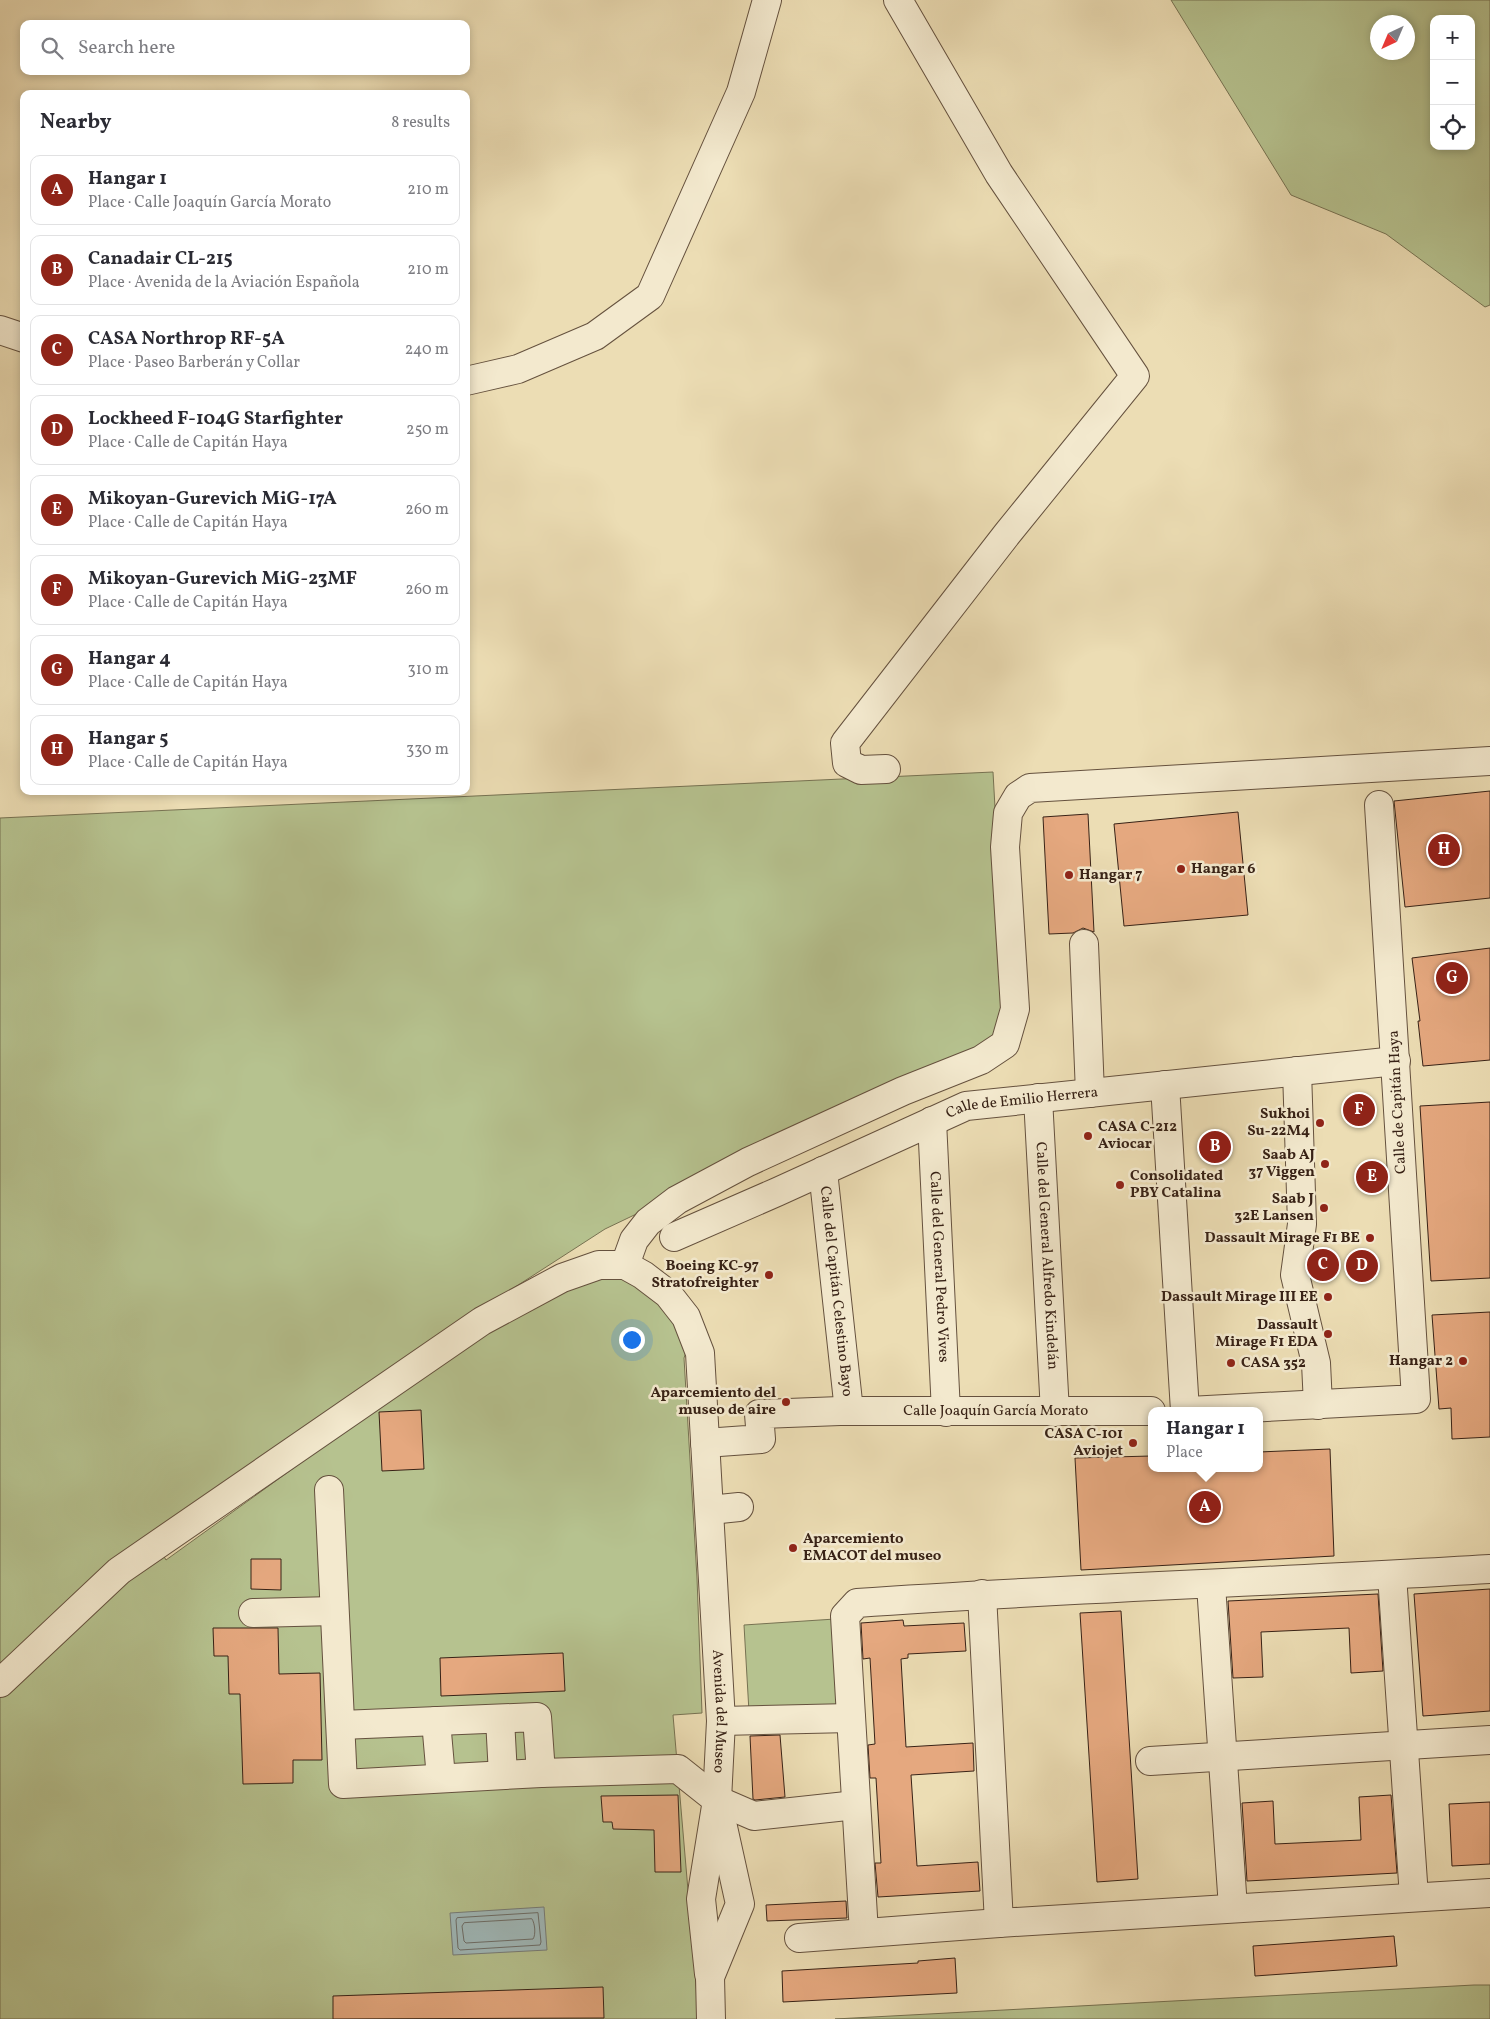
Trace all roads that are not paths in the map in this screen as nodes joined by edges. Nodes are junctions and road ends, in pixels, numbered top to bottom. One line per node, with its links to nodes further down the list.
1 (767, 0): 5 (street)
2 (898, 0): 7 (street)
3 (0, 330): 4 (street)
4 (20, 337)
5 (470, 380)
6 (1490, 761): 18 (street)
7 (886, 769)
8 (1379, 805): 10 (street, Calle de Capitán Haya)
9 (1084, 944): 13 (street)
10 (1396, 1061): 11 (street, Calle de Emilio Herrera); 19 (street, Calle de Capitán Haya)
11 (1297, 1072): 12 (street, Calle de Emilio Herrera); 19 (street)
12 (1165, 1085): 13 (street, Calle de Emilio Herrera); 20 (street)
13 (1090, 1093): 14 (street, Calle de Emilio Herrera)
14 (1038, 1098): 15 (street, Calle de Emilio Herrera); 25 (street, Calle del General Alfredo Kindelán)
15 (932, 1121): 16 (street, Calle de Emilio Herrera); 24 (street, Calle del General Pedro Vives)
16 (823, 1171): 17 (street, Calle de Emilio Herrera); 22 (street, Calle del Capitán Celestino Bayo)
17 (674, 1236)
18 (625, 1265): 26 (street, Avenida del Museo); 36 (street)
19 (1318, 1405): 21 (street)
20 (1185, 1407)
21 (1263, 1408)
22 (844, 1411): 24 (street, Calle Joaquín García Morato); 26 (street, Calle Joaquín García Morato)
23 (1148, 1411): 25 (street, Calle Joaquín García Morato)
24 (946, 1412): 25 (street, Calle Joaquín García Morato)
25 (1055, 1412)
26 (705, 1442): 29 (street, Avenida del Museo)
27 (329, 1490): 34 (street)
28 (739, 1507): 29 (street)
29 (710, 1510): 39 (street, Avenida del Museo)
30 (1490, 1569): 31 (street)
31 (1392, 1575): 32 (street); 43 (street)
32 (1211, 1585): 33 (street); 44 (street)
33 (982, 1594): 37 (street); 54 (street)
34 (334, 1612): 35 (street); 41 (street)
35 (253, 1613)
36 (0, 1683)
37 (851, 1718): 39 (street); 50 (street)
38 (500, 1719): 40 (street); 46 (street); 47 (street)
39 (721, 1720): 49 (street, Avenida del Museo)
40 (436, 1721): 41 (street); 48 (street)
41 (341, 1724): 48 (street)
42 (1490, 1740): 43 (street)
43 (1404, 1745): 44 (street); 52 (street)
44 (1223, 1756): 45 (street); 53 (street)
45 (1150, 1761)
46 (541, 1773): 47 (street); 49 (street)
47 (503, 1775): 48 (street)
48 (442, 1778)
49 (717, 1800): 50 (street); 57 (street); 57 (street, Avenida del Museo)
50 (856, 1805): 55 (street)
51 (1490, 1893): 52 (street)
52 (1414, 1897): 53 (street)
53 (1233, 1908): 54 (street)
54 (999, 1923): 55 (street)
55 (864, 1933): 56 (street)
56 (799, 1938)
57 (710, 1981): 58 (street, Avenida del Museo)
58 (711, 2019)

